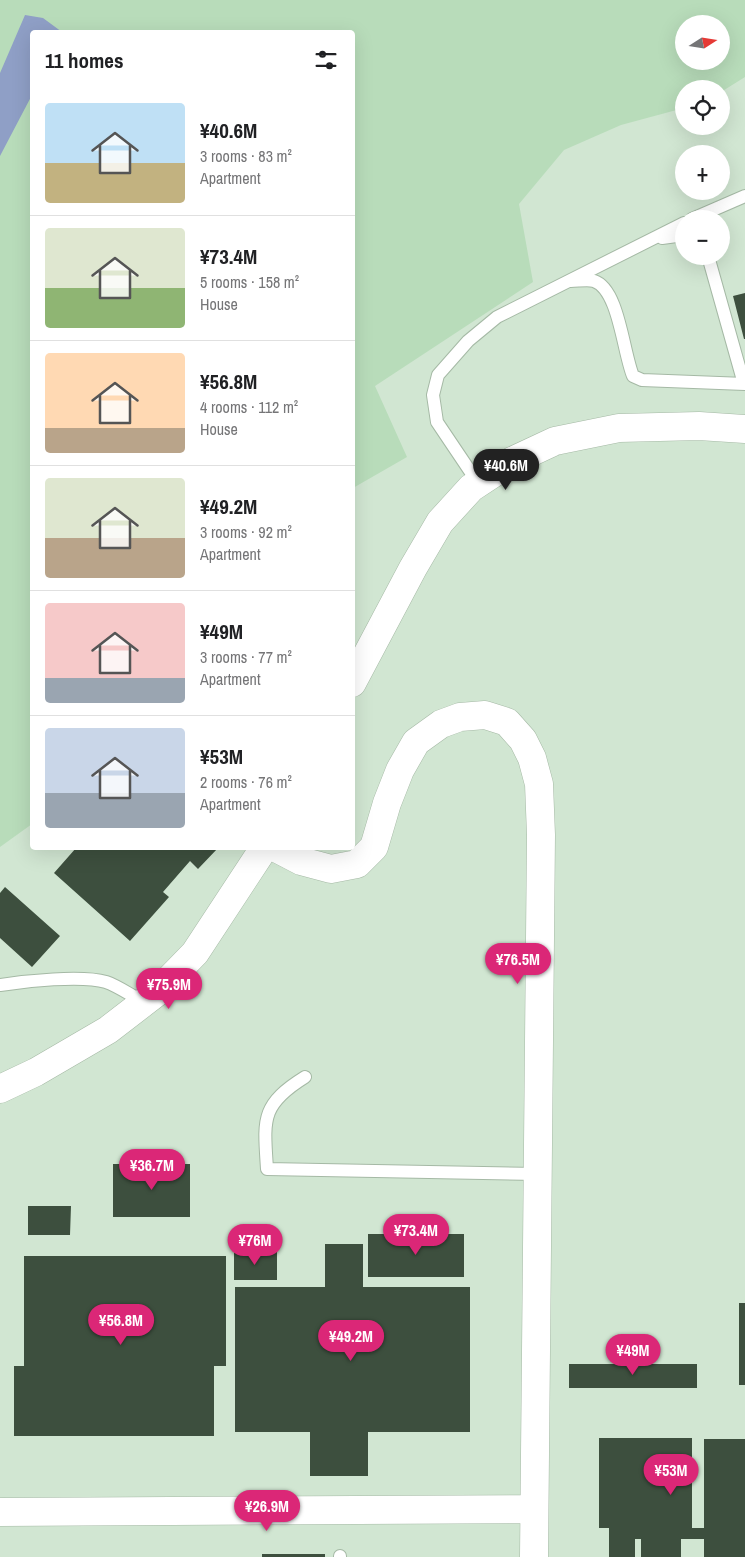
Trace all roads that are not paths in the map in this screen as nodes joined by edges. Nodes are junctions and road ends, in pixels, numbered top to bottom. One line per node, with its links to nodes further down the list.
1 (745, 196): 2 (lane)
2 (713, 210)
3 (675, 228): 5 (lane)
4 (675, 236): 5 (lane)
5 (650, 240): 7 (lane)
6 (711, 265): 8 (lane)
7 (568, 281): 8 (lane); 10 (lane)
8 (744, 384)
9 (745, 429): 10 (street)
10 (478, 484): 11 (street)
11 (355, 677)
12 (263, 850): 15 (street)
13 (280, 850): 18 (street)
14 (0, 985): 15 (lane)
15 (144, 1002): 17 (street)
16 (304, 1077): 18 (lane)
17 (0, 1089)
18 (537, 1174): 19 (street)
19 (534, 1509): 20 (street); 21 (street)
20 (0, 1512)
21 (534, 1557)

